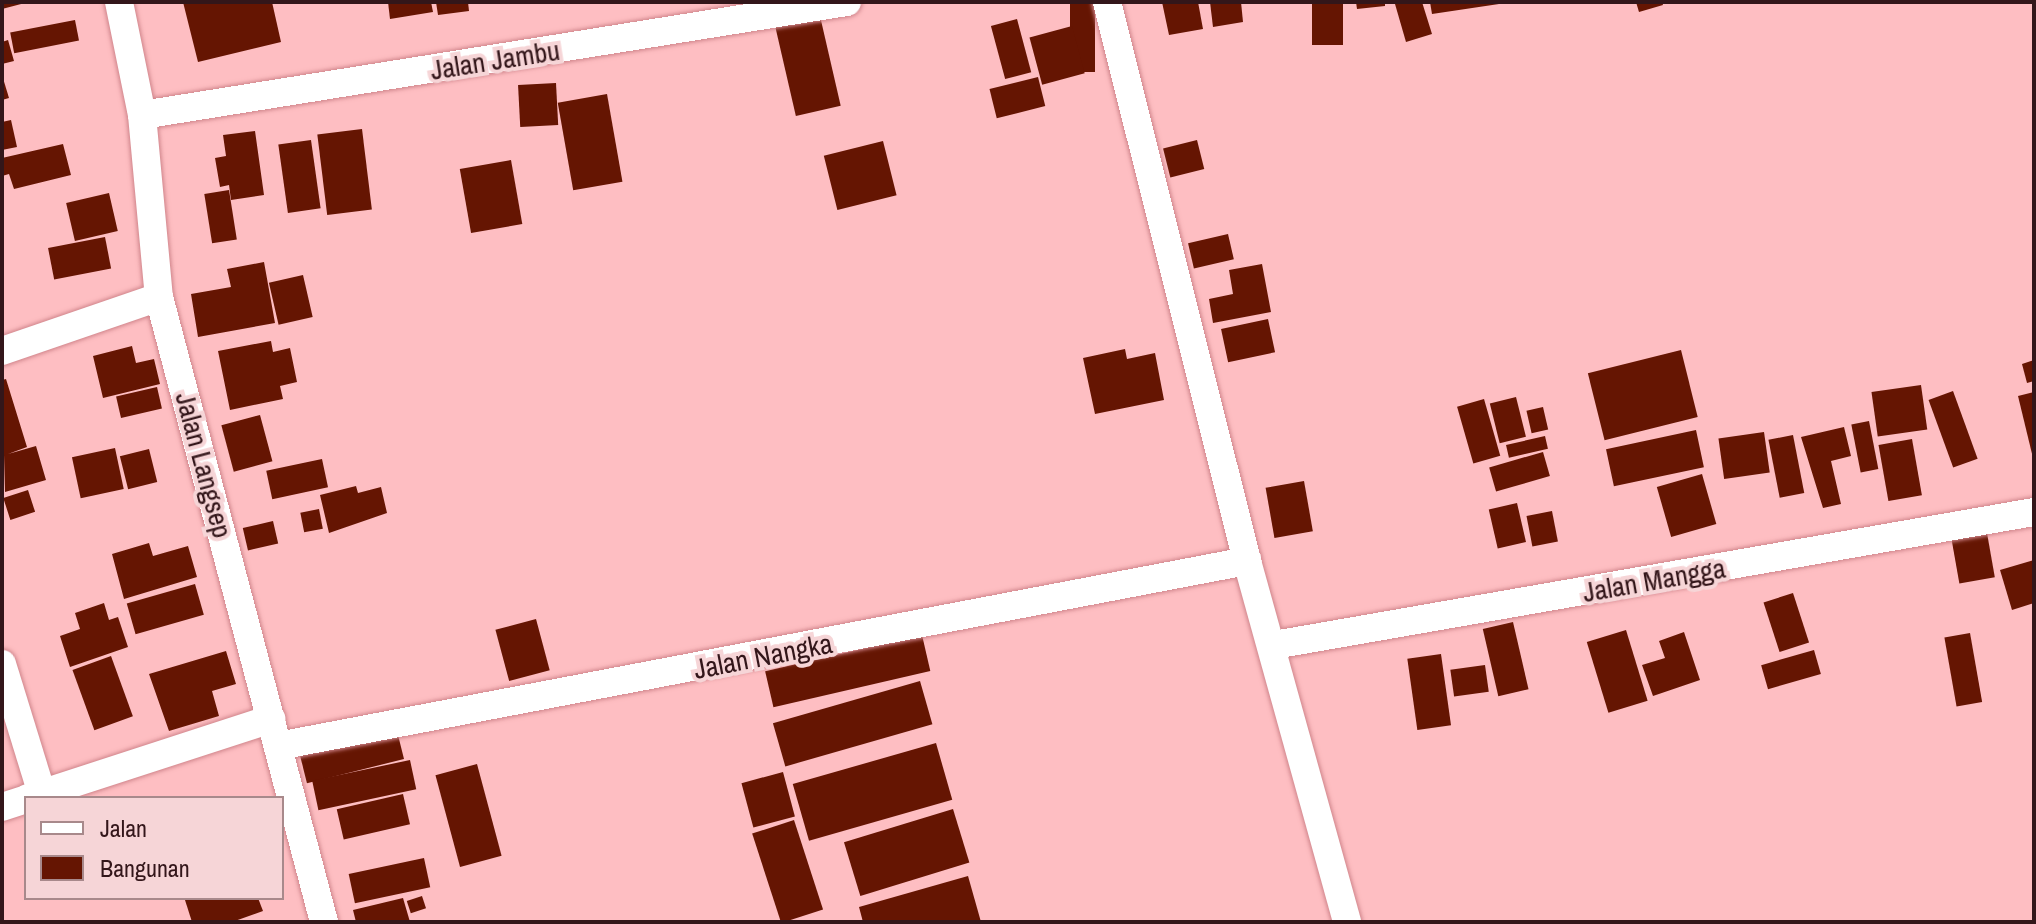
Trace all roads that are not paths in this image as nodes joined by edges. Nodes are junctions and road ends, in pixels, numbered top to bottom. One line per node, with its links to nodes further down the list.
1 (119, 2): 4 (street, Jalan Langsep)
2 (847, 2): 4 (street, Jalan Jambu)
3 (1107, 2): 8 (street)
4 (142, 115): 5 (street, Jalan Langsep)
5 (159, 297): 6 (street); 11 (street, Jalan Langsep)
6 (2, 351)
7 (2034, 512): 9 (street, Jalan Mangga)
8 (1247, 561): 9 (street); 12 (street, Jalan Nangka)
9 (1274, 645): 18 (street)
10 (2, 664): 13 (street)
11 (271, 719): 12 (street, Jalan Langsep); 14 (street)
12 (278, 746): 17 (street, Jalan Langsep)
13 (32, 796)
14 (35, 796)
15 (24, 800): 16 (street)
16 (2, 807)
17 (324, 922)
18 (1347, 922)

